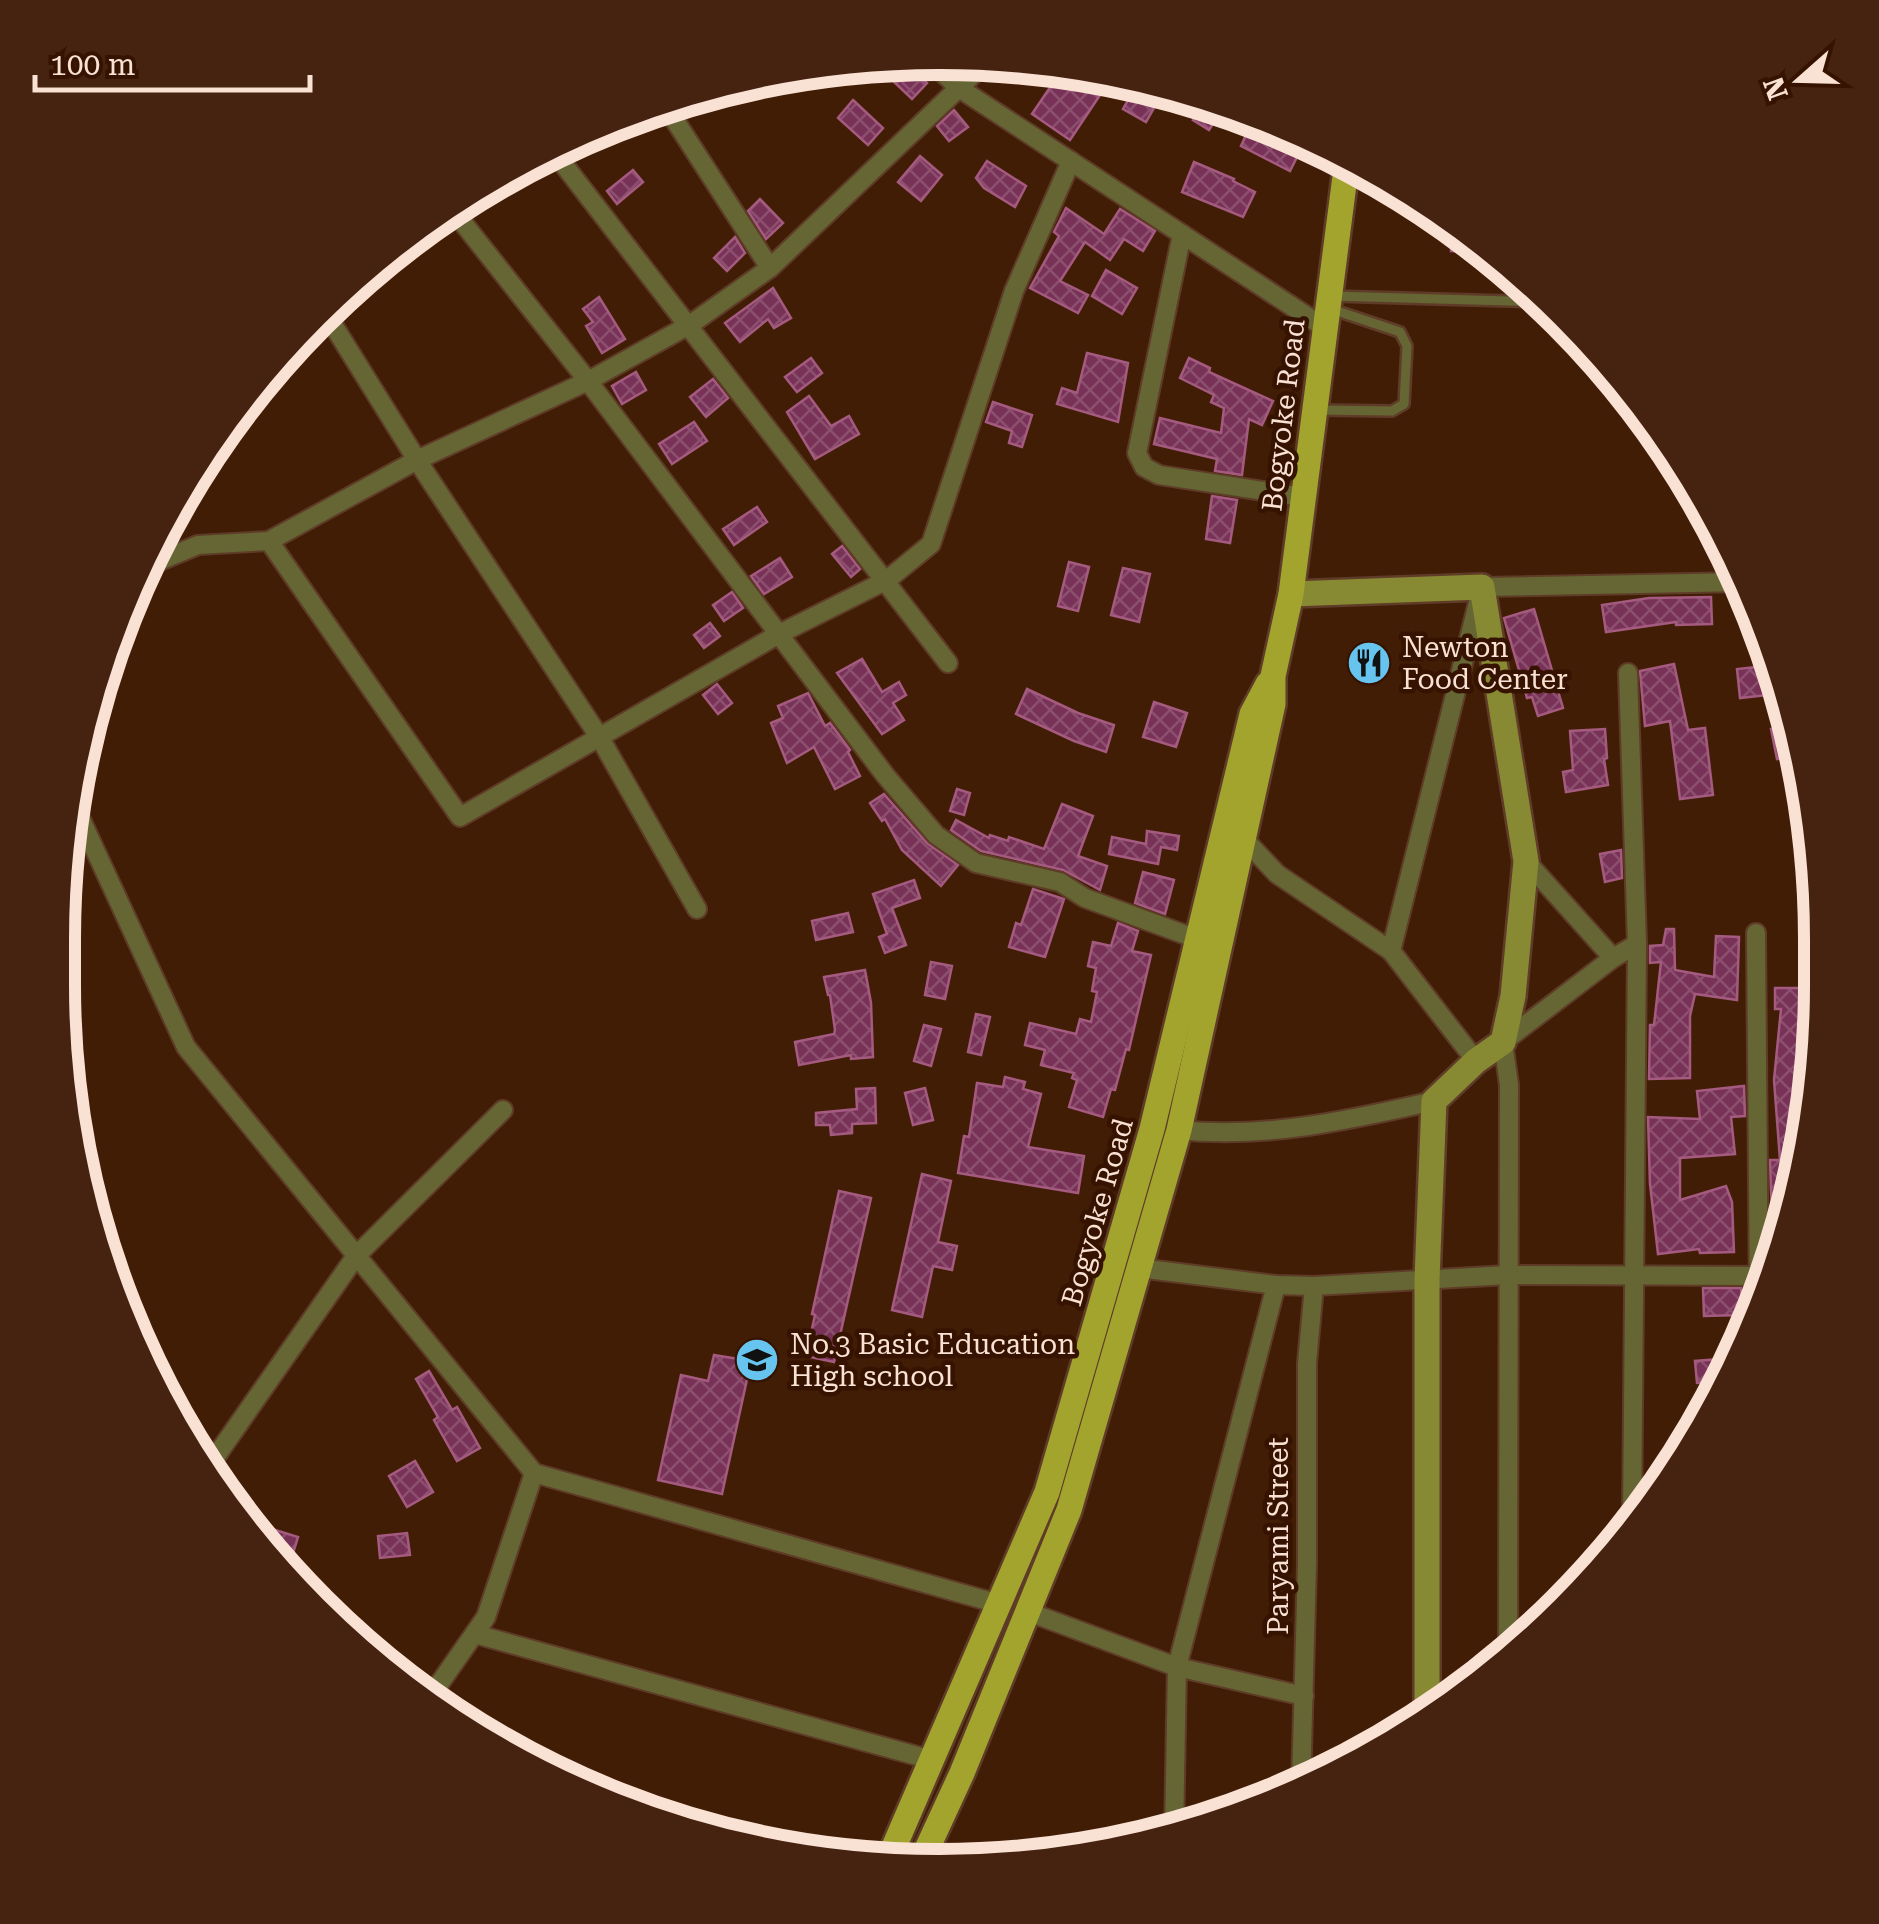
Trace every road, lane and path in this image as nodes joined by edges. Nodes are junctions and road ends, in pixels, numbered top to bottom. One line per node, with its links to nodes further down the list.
1 (946, 75): 3 (street)
2 (972, 76): 3 (street)
3 (960, 88): 5 (street); 10 (street)
4 (673, 118): 10 (street)
5 (1071, 161): 9 (street); 21 (street)
6 (563, 162): 14 (street)
7 (1346, 177): 12 (main road, Bogyoke Road)
8 (461, 220): 15 (street)
9 (1182, 234): 12 (street); 18 (street)
10 (770, 268): 14 (street)
11 (1524, 303): 12 (lane)
12 (1327, 311): 16 (main road, Bogyoke Road); 16 (lane)
13 (333, 323): 17 (street)
14 (690, 324): 15 (street); 21 (street)
15 (588, 381): 17 (street); 25 (street)
16 (1314, 410): 18 (main road, Bogyoke Road)
17 (417, 460): 19 (street); 29 (street)
18 (1303, 497): 24 (main road, Bogyoke Road)
19 (269, 540): 20 (street); 29 (street)
20 (163, 559)
21 (886, 580): 25 (street); 26 (street)
22 (1726, 582): 23 (street)
23 (1482, 587): 24 (street); 32 (street); 37 (street)
24 (1291, 594): 28 (main road, Bogyoke Road)
25 (779, 634): 29 (street); 35 (street)
26 (948, 663)
27 (1628, 673): 36 (street)
28 (1272, 676): 31 (main road, Bogyoke Road); 35 (main road, Bogyoke Road)
29 (600, 738): 33 (street)
30 (83, 823): 45 (street)
31 (1245, 840): 37 (street); 43 (main road, Bogyoke Road)
32 (1526, 861): 38 (street); 39 (street)
33 (698, 909)
34 (1756, 934): 44 (street)
35 (1197, 939): 56 (main road, Bogyoke Road)
36 (1637, 944): 38 (street); 48 (street)
37 (1391, 952): 40 (street)
38 (1612, 958): 39 (street)
39 (1503, 1042): 40 (street); 47 (street)
40 (1476, 1060): 41 (street)
41 (1434, 1101): 43 (street); 50 (street)
42 (503, 1110): 45 (street)
43 (1179, 1130): 46 (main road, Bogyoke Road)
44 (1764, 1243)
45 (356, 1256): 53 (street); 54 (street)
46 (1139, 1268): 51 (street); 57 (main road, Bogyoke Road)
47 (1508, 1275): 48 (street); 50 (street); 59 (street)
48 (1634, 1275): 49 (street); 55 (street)
49 (1752, 1277)
50 (1427, 1279): 52 (street); 63 (street)
51 (1276, 1285): 52 (street); 60 (street)
52 (1314, 1286): 62 (street, Paryami Street)
53 (216, 1457)
54 (534, 1474): 56 (street); 58 (street)
55 (1632, 1501)
56 (999, 1604): 64 (main road, Bogyoke Road)
57 (1026, 1611): 60 (street); 68 (main road, Bogyoke Road)
58 (476, 1634): 61 (street); 64 (street)
59 (1508, 1636)
60 (1177, 1667): 62 (street); 66 (street)
61 (437, 1687)
62 (1304, 1696): 65 (street, Paryami Street)
63 (1427, 1698)
64 (932, 1760): 67 (main road, Bogyoke Road)
65 (1302, 1769)
66 (1174, 1816)
67 (894, 1847)
68 (928, 1849)

